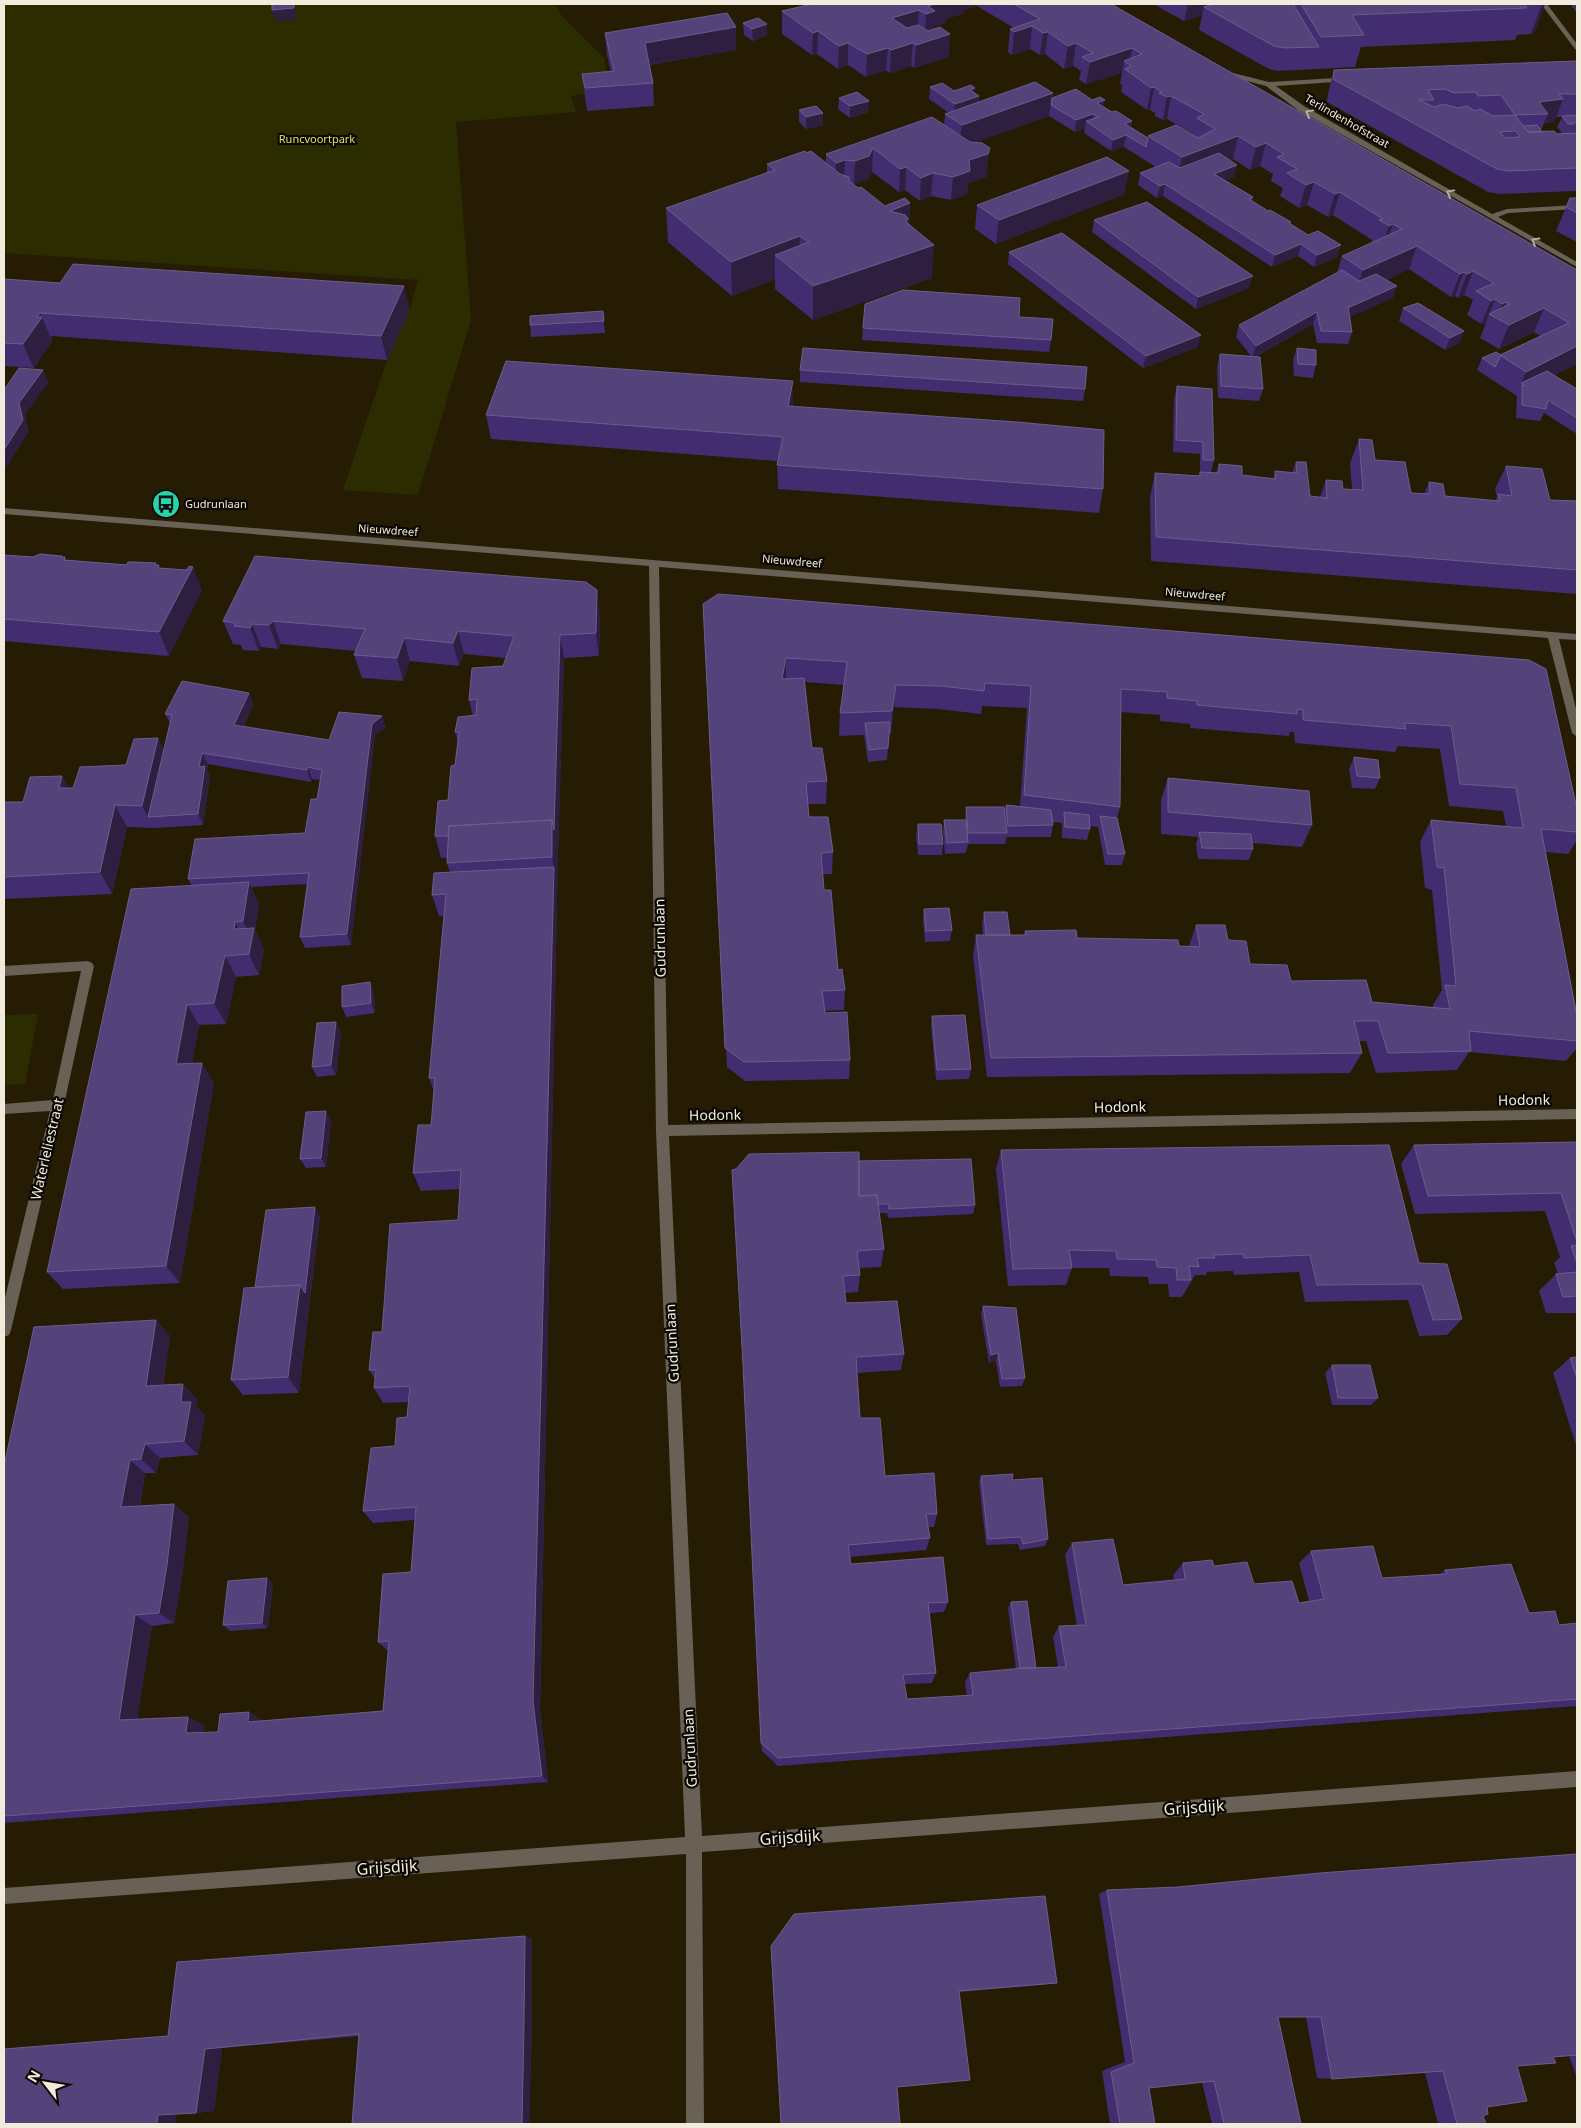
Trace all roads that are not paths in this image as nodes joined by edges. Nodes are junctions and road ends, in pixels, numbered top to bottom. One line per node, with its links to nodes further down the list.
1 (1544, 4): 2 (street)
2 (1577, 48)
3 (1218, 69): 5 (street, Terlindenhofstraat)
4 (1354, 78): 5 (street)
5 (1269, 84): 7 (street, Terlindenhofstraat, one-way to 5)
6 (1577, 207): 7 (street)
7 (1493, 216): 8 (street, Terlindenhofstraat, one-way to 7)
8 (1577, 265)
9 (4, 511): 10 (street, Nieuwdreef)
10 (654, 562): 11 (street, Nieuwdreef); 18 (street, Gudrunlaan)
11 (1552, 636): 12 (street, Nieuwdreef); 13 (street)
12 (1577, 637)
13 (1577, 733)
14 (4, 970): 15 (street, Waterleliestraat)
15 (58, 1105): 16 (street); 19 (street, Waterleliestraat)
16 (4, 1108)
17 (1577, 1114): 18 (street, Hodonk)
18 (662, 1131): 21 (street, Gudrunlaan)
19 (4, 1330)
20 (1577, 1778): 21 (street, Grijsdijk)
21 (694, 1844): 22 (street, Grijsdijk); 23 (street, Gudrunlaan)
22 (4, 1896)
23 (695, 2124)

